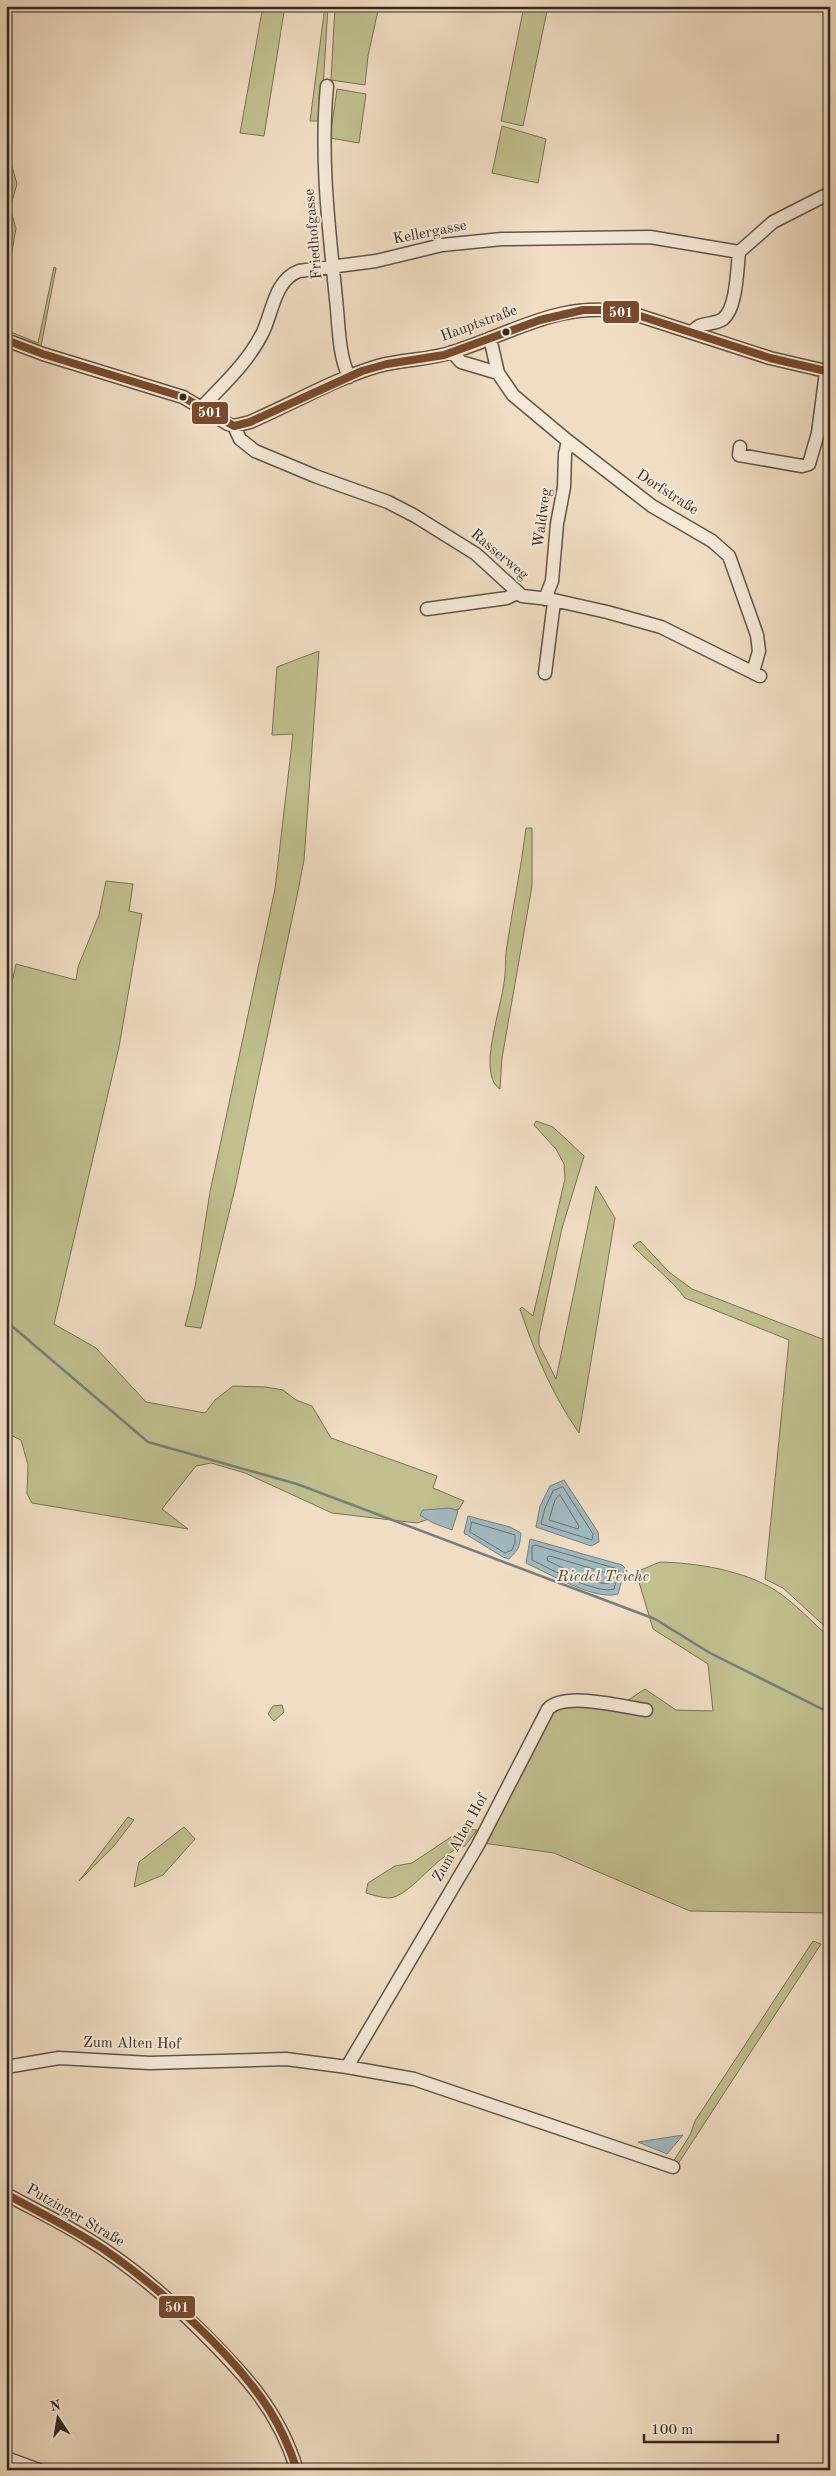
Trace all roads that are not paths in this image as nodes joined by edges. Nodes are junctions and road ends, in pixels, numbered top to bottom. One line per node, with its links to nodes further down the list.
1 (327, 86): 4 (street, Friedhofgasse)
2 (830, 193): 3 (street)
3 (740, 252): 4 (street, Kellergasse); 5 (street)
4 (333, 268): 11 (street, Friedhofgasse); 12 (street, Kellergasse)
5 (693, 333): 6 (street, Hauptstraße); 9 (street, Hauptstraße)
6 (490, 338): 8 (street, Hauptstraße); 10 (street, Dorfstraße)
7 (6, 340): 12 (street)
8 (452, 352): 10 (street); 11 (street, Hauptstraße)
9 (828, 372): 14 (street)
10 (498, 374): 15 (street, Dorfstraße)
11 (349, 377): 13 (street, Hauptstraße)
12 (202, 407): 13 (street)
13 (234, 426): 17 (street, Rasserweg)
14 (824, 434): 16 (street)
15 (568, 442): 18 (street, Waldweg); 21 (street, Dorfstraße)
16 (740, 447)
17 (517, 593): 18 (street, Rasserweg); 19 (street)
18 (550, 600): 20 (street, Waldweg); 21 (street, Rasserweg)
19 (427, 609)
20 (544, 674)
21 (756, 674)
22 (646, 1710): 24 (street, Zum Alten Hof)
23 (6, 2067): 24 (street, Zum Alten Hof)
24 (347, 2067): 25 (street, Zum Alten Hof)
25 (673, 2167)
26 (6, 2194): 29 (street, Putzinger Straße)
27 (6, 2458): 28 (street)
28 (39, 2470)
29 (297, 2470)

